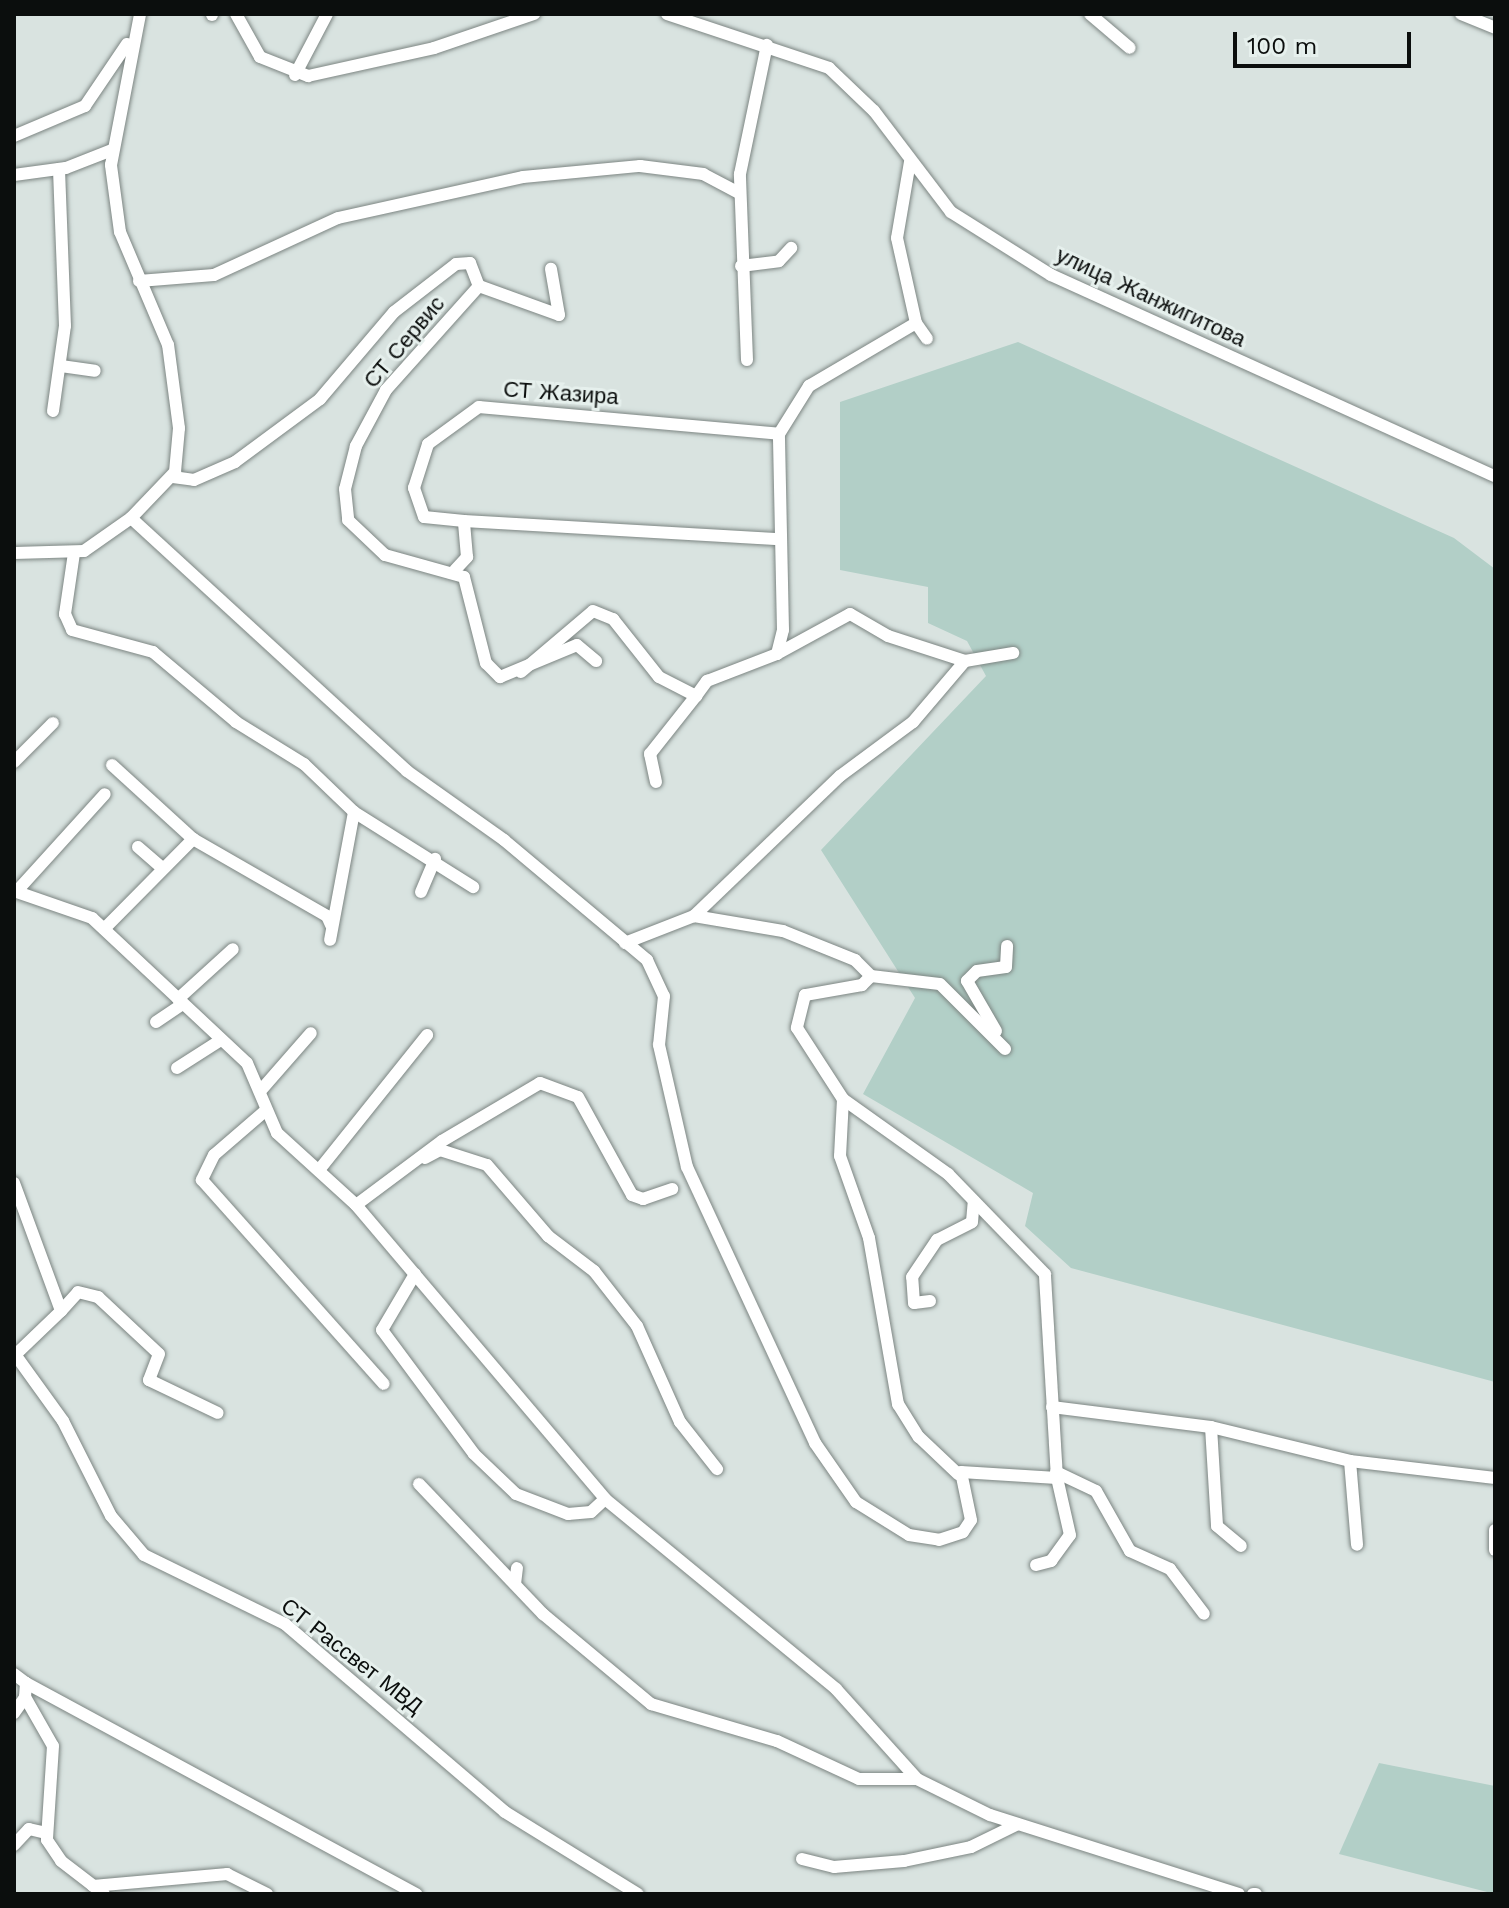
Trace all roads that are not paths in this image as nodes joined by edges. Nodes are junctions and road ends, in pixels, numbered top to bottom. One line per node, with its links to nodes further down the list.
1 (140, 14): 10 (street)
2 (236, 14): 13 (street)
3 (327, 14): 13 (street)
4 (667, 14): 8 (street, улица Жанжигитова)
5 (1090, 14): 12 (street)
6 (1461, 14): 9 (street)
7 (526, 16): 13 (street)
8 (693, 18): 11 (street, улица Жанжигитова)
9 (1495, 28)
10 (135, 29): 14 (street); 15 (street)
11 (767, 45): 17 (street, улица Жанжигитова); 21 (street)
12 (1130, 48)
13 (295, 75)
14 (14, 136)
15 (112, 150): 16 (street); 18 (street)
16 (98, 158): 18 (street); 19 (street)
17 (910, 162): 27 (street); 34 (street, улица Жанжигитова)
18 (111, 165): 25 (street)
19 (59, 169): 20 (street); 30 (street)
20 (14, 175)
21 (739, 193): 23 (street); 25 (street)
22 (791, 248): 23 (street)
23 (741, 266): 29 (street)
24 (551, 269): 26 (street)
25 (139, 281): 35 (street)
26 (479, 286): 35 (street, СТ Сервис); 41 (street, СТ Сервис)
27 (916, 323): 28 (street); 33 (street)
28 (927, 339)
29 (747, 360)
30 (61, 366): 31 (street); 32 (street)
31 (95, 371)
32 (53, 411)
33 (779, 434): 37 (street, СТ Жазира); 38 (street)
34 (1495, 476)
35 (173, 477): 36 (street)
36 (131, 518): 40 (street); 67 (street)
37 (464, 521): 38 (street); 41 (street)
38 (779, 539): 42 (street)
39 (14, 553): 40 (street)
40 (74, 553): 55 (street)
41 (455, 570): 48 (street)
42 (782, 639): 43 (street); 45 (street)
43 (793, 651): 45 (street); 47 (street)
44 (1013, 653): 47 (street)
45 (777, 654): 49 (street)
46 (596, 661): 48 (street)
47 (965, 661): 63 (street)
48 (521, 672): 49 (street)
49 (696, 696): 53 (street)
50 (53, 723): 51 (street)
51 (14, 762)
52 (112, 765): 56 (street)
53 (656, 782)
54 (105, 794): 61 (street)
55 (354, 812): 58 (street); 64 (street)
56 (193, 839): 59 (street); 64 (street)
57 (138, 847): 59 (street)
58 (435, 859): 60 (street); 62 (street)
59 (163, 869): 65 (street)
60 (473, 887)
61 (15, 892): 65 (street)
62 (421, 892)
63 (694, 916): 67 (street); 70 (street)
64 (331, 925): 66 (street)
65 (104, 929): 71 (street)
66 (330, 940)
67 (625, 943): 96 (street)
68 (1007, 946): 70 (street)
69 (233, 949): 71 (street)
70 (871, 976): 78 (street)
71 (181, 1002): 72 (street); 75 (street)
72 (156, 1022)
73 (311, 1033): 77 (street)
74 (427, 1035): 81 (street)
75 (221, 1040): 76 (street); 77 (street)
76 (177, 1068)
77 (262, 1089): 79 (street)
78 (843, 1099): 84 (street); 96 (street)
79 (265, 1111): 81 (street); 90 (street)
80 (425, 1158): 83 (street); 85 (street); 95 (street)
81 (319, 1170): 85 (street)
82 (14, 1183): 88 (street)
83 (672, 1189)
84 (974, 1201): 87 (street); 91 (street)
85 (356, 1205): 86 (street)
86 (415, 1274): 100 (street); 100 (street)
87 (930, 1301)
88 (61, 1311): 89 (street); 92 (street)
89 (14, 1355): 122 (street, СТ Рассвет МВД)
90 (384, 1384)
91 (1052, 1407): 93 (street); 97 (street)
92 (218, 1413)
93 (1211, 1427): 94 (street); 103 (street)
94 (1350, 1461): 98 (street); 102 (street)
95 (717, 1469)
96 (958, 1474): 97 (street)
97 (1056, 1475): 105 (street); 108 (street)
98 (1495, 1478)
99 (419, 1484): 107 (street)
100 (605, 1499): 113 (street)
101 (1495, 1530): 104 (street)
102 (1357, 1545)
103 (1241, 1546)
104 (1495, 1550)
105 (1036, 1565)
106 (517, 1568): 107 (street)
107 (515, 1584): 113 (street)
108 (1204, 1614)
109 (14, 1674): 110 (street)
110 (26, 1683): 111 (street); 121 (street)
111 (25, 1697): 112 (street); 115 (street)
112 (14, 1713)
113 (917, 1779): 114 (street)
114 (1018, 1824): 117 (street); 118 (street)
115 (46, 1833): 116 (street); 119 (street)
116 (14, 1845)
117 (802, 1859)
118 (1194, 1888): 123 (street)
119 (98, 1890): 120 (street)
120 (267, 1894)
121 (417, 1894)
122 (638, 1894)
123 (1239, 1894)

